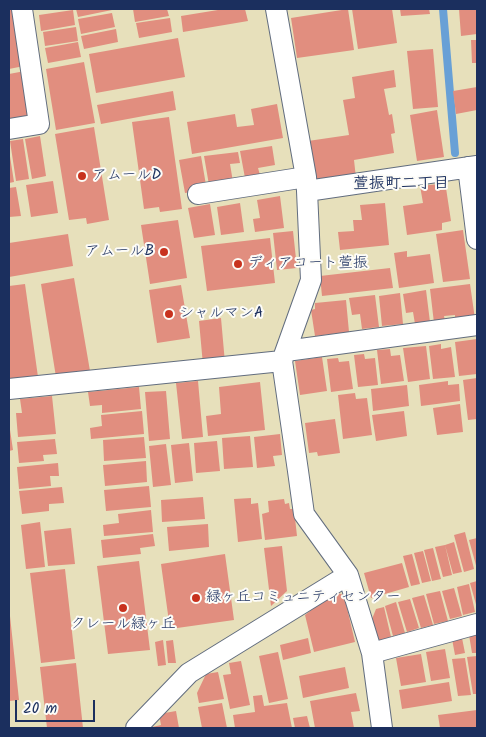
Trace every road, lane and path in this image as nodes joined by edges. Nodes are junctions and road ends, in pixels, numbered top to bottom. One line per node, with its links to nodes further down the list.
1 (22, 9): 3 (street)
2 (276, 9): 5 (street)
3 (9, 129)
4 (473, 167): 5 (street); 7 (street)
5 (306, 184): 6 (street); 9 (street)
6 (198, 194)
7 (477, 239)
8 (477, 325): 9 (street)
9 (284, 356): 10 (street); 11 (street)
10 (9, 389)
11 (348, 575): 13 (street); 14 (street)
12 (477, 624): 13 (street)
13 (372, 653): 15 (street)
14 (136, 728)
15 (382, 728)

